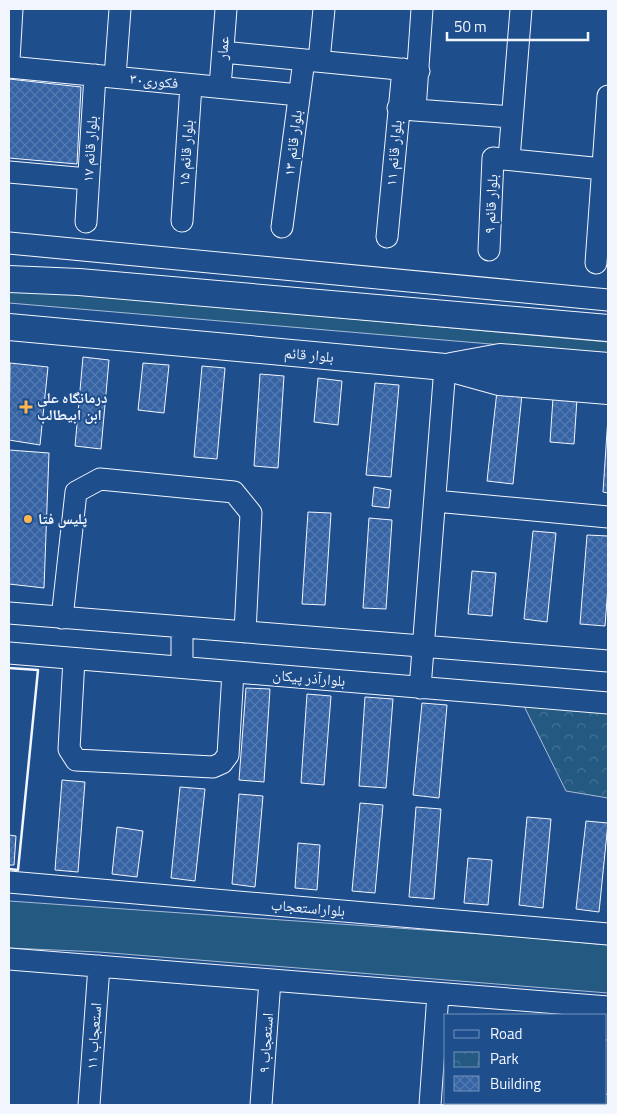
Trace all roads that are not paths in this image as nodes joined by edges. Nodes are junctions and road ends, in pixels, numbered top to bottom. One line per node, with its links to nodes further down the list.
1 (12, 9): 8 (street)
2 (120, 9): 12 (street, بلوار قائم ۱۷)
3 (226, 9): 7 (street, عمار)
4 (324, 9): 9 (street, بلوار قائم ۱۳)
5 (422, 9): 11 (street, بلوار قائم ۱۱)
6 (521, 9): 18 (street, بلوار قائم ۹)
7 (223, 52): 9 (street); 14 (street, عمار)
8 (9, 60)
9 (311, 61): 11 (street); 15 (street, بلوار قائم ۱۳)
10 (9, 67): 12 (street, فکوری۳۰)
11 (411, 70): 17 (street, بلوار قائم ۱۱)
12 (105, 76): 13 (street, فکوری۳۰); 22 (street, بلوار قائم ۱۷)
13 (191, 85): 14 (street, فکوری۳۰); 23 (street, بلوار قائم ۱۵)
14 (220, 87): 15 (street, فکوری۳۰)
15 (299, 95): 25 (street, بلوار قائم ۱۳)
16 (608, 96): 20 (street)
17 (407, 109): 18 (street); 26 (street, بلوار قائم ۱۱)
18 (512, 117): 19 (street, بلوار قائم ۹)
19 (501, 159): 20 (street); 28 (street, بلوار قائم ۹)
20 (603, 169): 29 (street)
21 (9, 172): 22 (street)
22 (88, 179): 24 (street, بلوار قائم ۱۷)
23 (182, 220)
24 (86, 222)
25 (282, 227)
26 (387, 237)
27 (9, 243): 31 (street)
28 (489, 250)
29 (596, 263)
30 (9, 279): 33 (main road)
31 (489, 288): 32 (street); 33 (street)
32 (608, 300)
33 (444, 313): 35 (main road)
34 (9, 327): 37 (main road, بلوار قائم)
35 (608, 328)
36 (608, 366): 37 (main road)
37 (445, 367): 38 (main road, بلوار قائم); 39 (street)
38 (608, 391)
39 (435, 500): 40 (street); 45 (street)
40 (608, 517)
41 (9, 613): 42 (street)
42 (62, 618): 43 (street); 44 (street)
43 (182, 627): 44 (street); 49 (street)
44 (245, 632): 45 (street)
45 (424, 646): 48 (street); 51 (street)
46 (9, 653): 47 (street, بلوارآذر پیکان)
47 (74, 659): 49 (street, بلوارآذر پیکان); 50 (street)
48 (608, 661)
49 (182, 667): 50 (street, بلوارآذر پیکان)
50 (233, 672): 51 (street, بلوارآذر پیکان)
51 (420, 688): 52 (street, بلوارآذر پیکان)
52 (608, 704)
53 (9, 882): 54 (street, بلواراستعجاب)
54 (608, 934)
55 (9, 959): 56 (street)
56 (98, 966): 57 (street); 60 (street, استعجاب ۱۱)
57 (270, 980): 58 (street); 61 (street, استعجاب ۹)
58 (438, 994): 59 (street); 62 (street)
59 (608, 1007)
60 (89, 1105)
61 (261, 1105)
62 (430, 1105)

